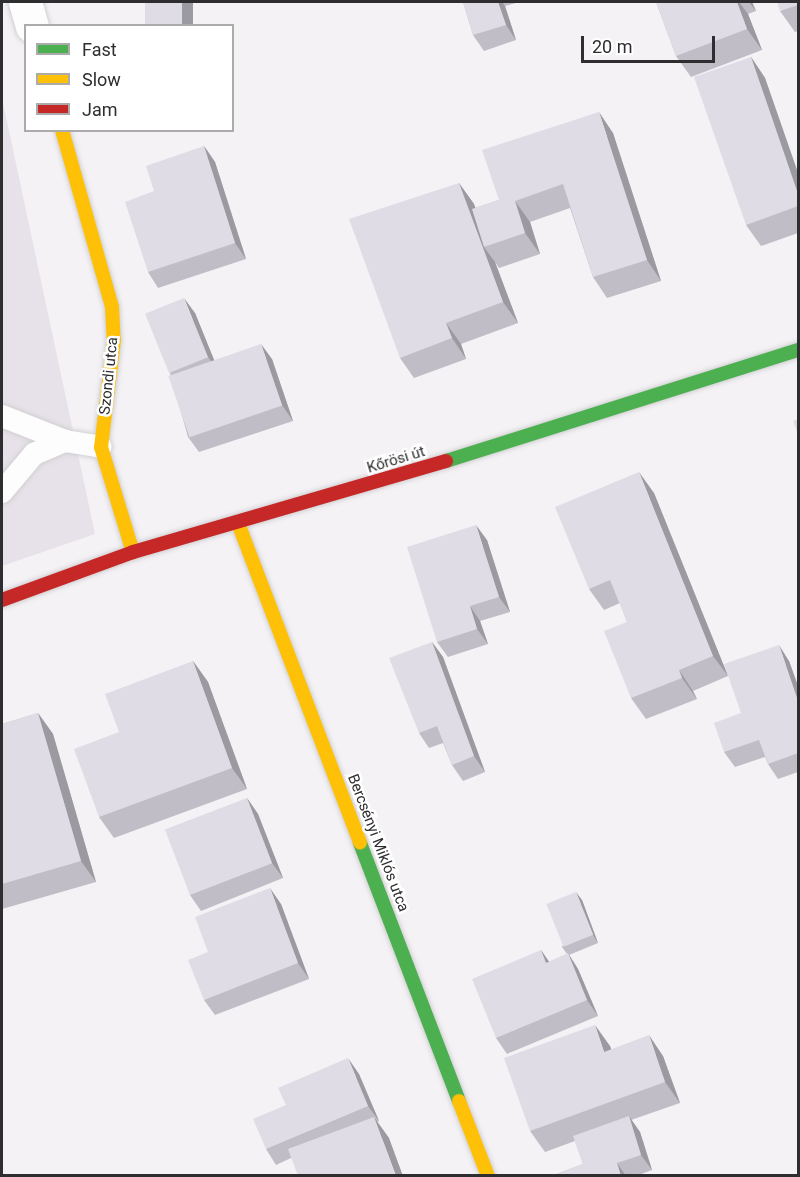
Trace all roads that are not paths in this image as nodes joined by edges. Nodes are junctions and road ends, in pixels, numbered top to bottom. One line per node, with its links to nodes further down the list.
1 (25, 2): 2 (street)
2 (31, 24)
3 (63, 132): 7 (street, Szondi utca)
4 (798, 350): 9 (street, Kőrösi út)
5 (2, 416): 6 (lane)
6 (65, 441): 7 (lane); 8 (lane)
7 (101, 447): 10 (street, Szondi utca)
8 (2, 492)
9 (238, 523): 10 (street, Kőrösi út); 12 (street, Bercsényi Miklós utca)
10 (133, 552): 11 (street, Kőrösi út)
11 (2, 600)
12 (488, 1176)

